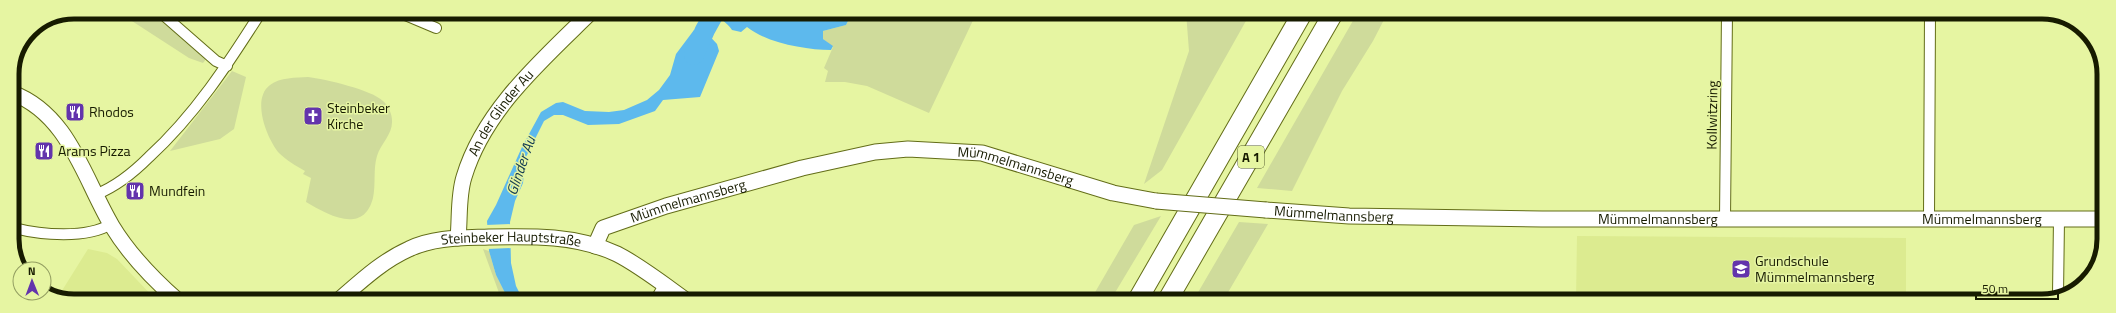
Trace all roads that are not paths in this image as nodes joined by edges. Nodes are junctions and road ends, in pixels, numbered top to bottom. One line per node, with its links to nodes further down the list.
1 (168, 19): 10 (street)
2 (257, 19): 10 (street)
3 (415, 19): 9 (street)
4 (584, 19): 19 (street, An der Glinder Au)
5 (1299, 19): 27 (highway, A 1)
6 (1330, 19): 28 (highway, A 1)
7 (1727, 19): 14 (street, Kollwitzring)
8 (1930, 19): 13 (street)
9 (436, 28)
10 (227, 66): 12 (street)
11 (19, 97): 12 (street)
12 (97, 194): 17 (street)
13 (1929, 218): 14 (street, Mümmelmannsberg); 15 (street, Mümmelmannsberg)
14 (1725, 219): 20 (street, Mümmelmannsberg, bridge)
15 (2059, 219): 16 (street, Mümmelmannsberg); 22 (street)
16 (2097, 219)
17 (111, 224): 18 (street); 23 (street)
18 (19, 229)
19 (458, 238): 20 (street, Steinbeker Hauptstraße); 24 (street, Steinbeker Hauptstraße)
20 (595, 246): 21 (street, Steinbeker Hauptstraße)
21 (664, 285): 25 (street); 26 (street, Steinbeker Hauptstraße)
22 (2058, 292)
23 (172, 294)
24 (346, 294)
25 (659, 294)
26 (677, 294)
27 (1141, 294)
28 (1171, 294)

